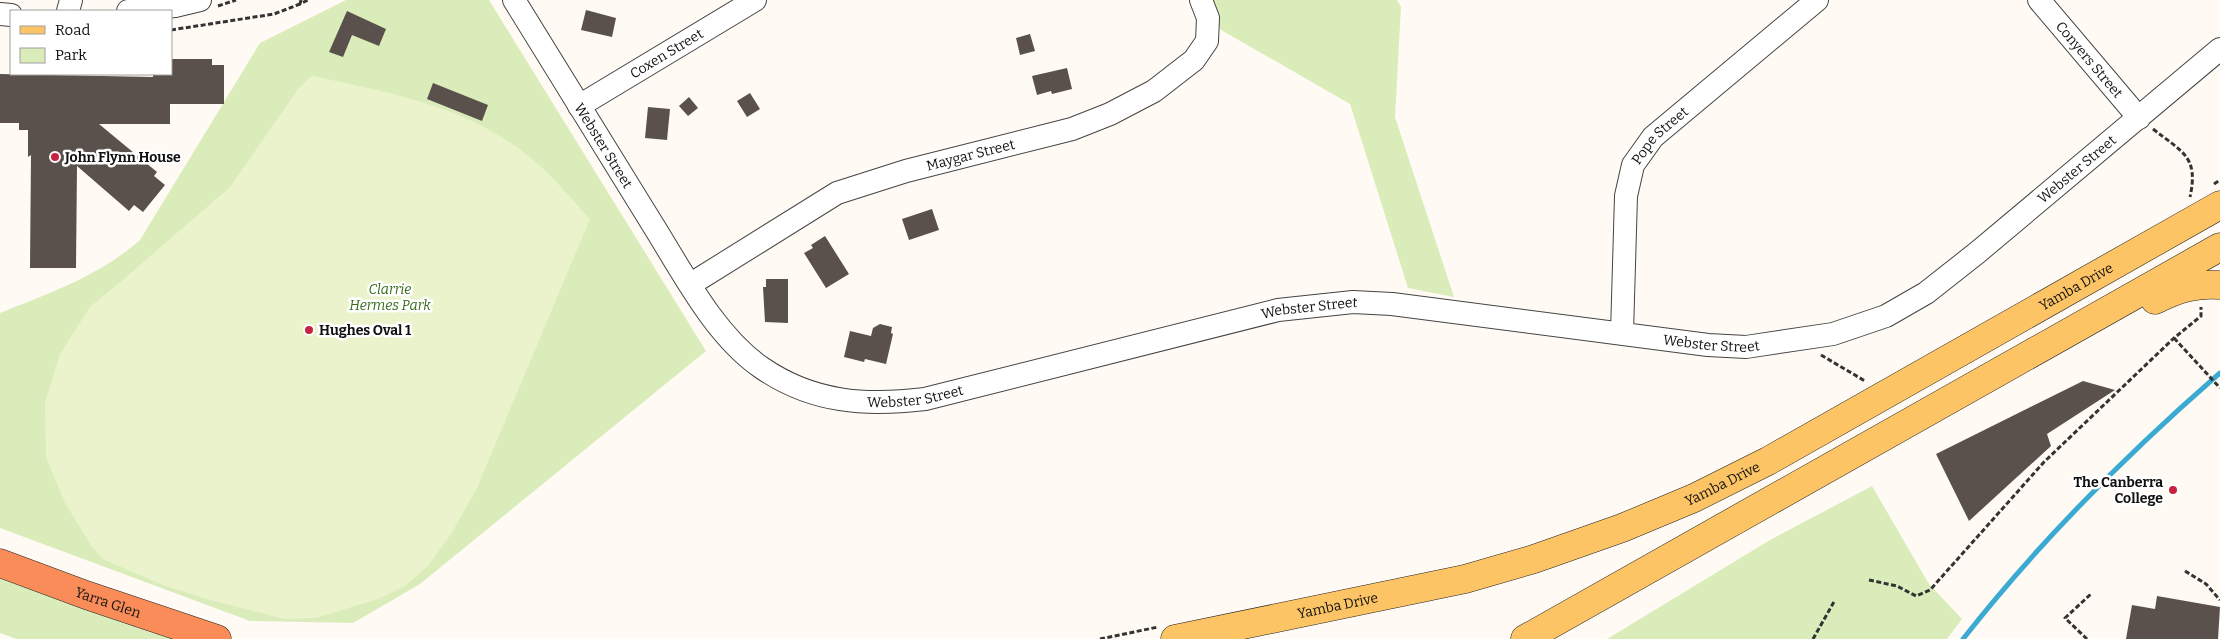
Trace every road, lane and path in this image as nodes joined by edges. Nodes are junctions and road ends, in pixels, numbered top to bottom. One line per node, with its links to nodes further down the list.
1 (200, 0): 9 (street)
2 (308, 0): 8 (path)
3 (514, 0): 12 (street, Webster Street)
4 (754, 0): 12 (street, Coxen Street)
5 (1201, 0): 17 (street, Maygar Street)
6 (1817, 0): 21 (street, Pope Street)
7 (2039, 0): 13 (street, Conyers Street)
8 (301, 2): 10 (path)
9 (137, 10)
10 (172, 30)
11 (2220, 50): 13 (street, Webster Street)
12 (579, 106): 17 (street, Webster Street)
13 (2140, 118): 14 (path); 23 (street, Webster Street)
14 (2210, 207): 15 (main road); 32 (main road, Yamba Drive)
15 (2220, 238)
16 (2220, 247): 20 (main road)
17 (691, 284): 21 (street, Webster Street)
18 (2220, 285): 20 (main road)
19 (2201, 307): 22 (path)
20 (2072, 331): 35 (main road)
21 (1622, 333): 23 (street, Webster Street)
22 (2174, 338): 25 (path); 28 (path)
23 (1798, 340): 24 (path)
24 (1870, 384)
25 (2220, 388)
26 (0, 562): 33 (highway, Yarra Glen)
27 (2185, 571): 31 (path)
28 (1869, 580)
29 (2092, 593): 37 (path)
30 (1835, 600): 36 (path)
31 (2220, 600)
32 (1169, 632): 34 (path)
33 (217, 639)
34 (1100, 639)
35 (1525, 639)
36 (1813, 639)
37 (2087, 639)

